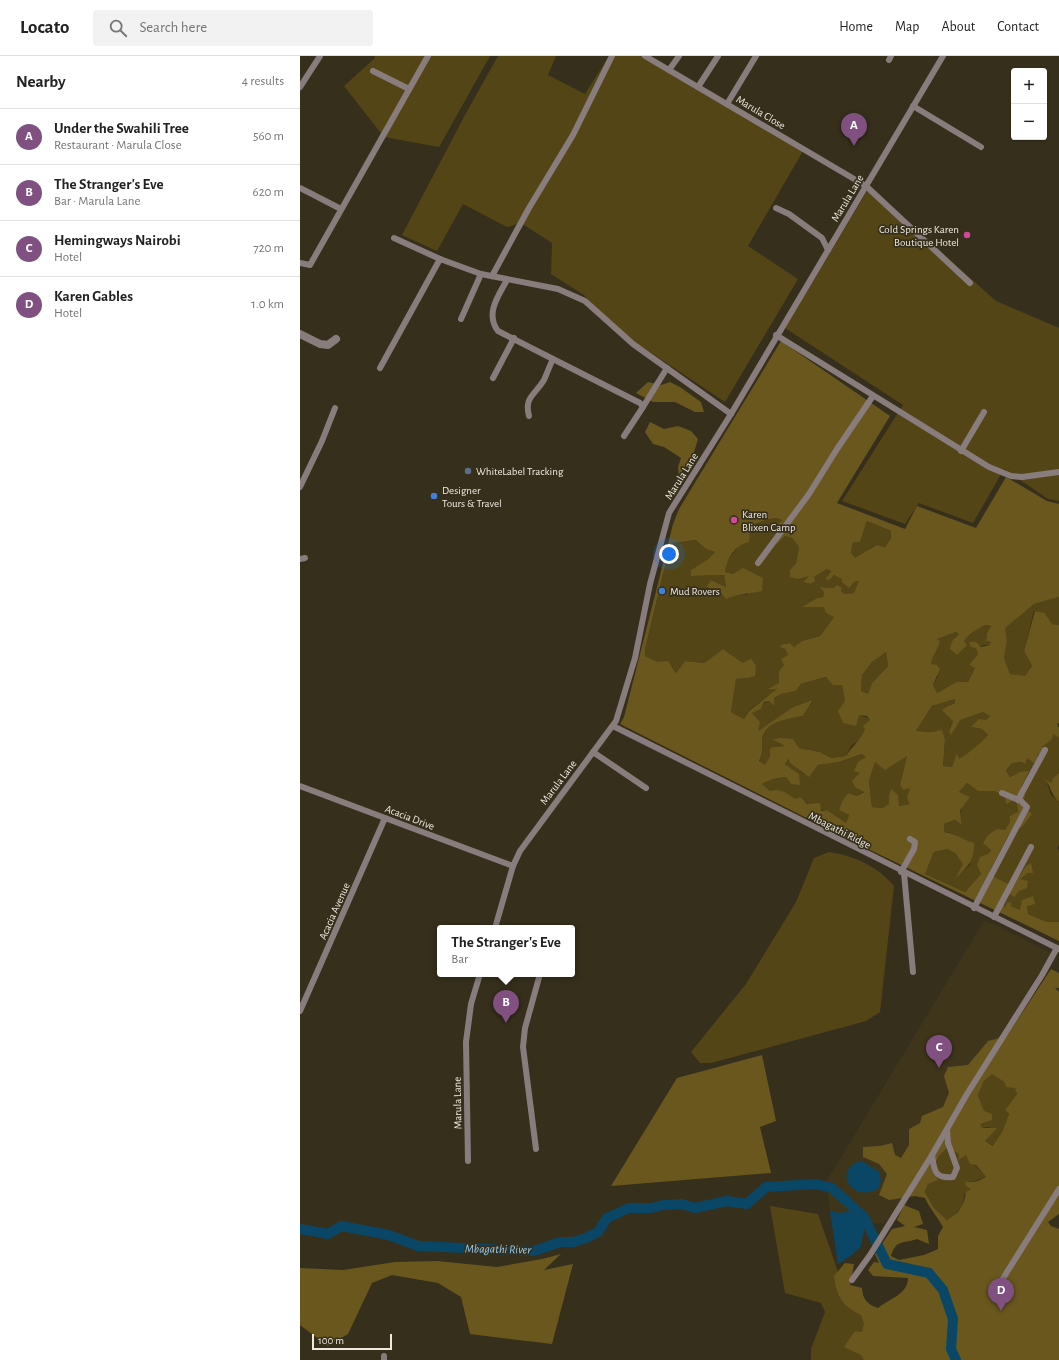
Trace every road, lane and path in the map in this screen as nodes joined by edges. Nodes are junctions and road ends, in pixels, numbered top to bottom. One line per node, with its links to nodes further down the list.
1 (320, 56): 11 (street)
2 (428, 56): 13 (street)
3 (612, 56): 26 (street)
4 (645, 56): 9 (street, Marula Close)
5 (679, 56): 9 (street)
6 (718, 56): 12 (street)
7 (756, 56): 14 (street)
8 (943, 56): 15 (street, Marula Lane)
9 (669, 70): 12 (street, Marula Close)
10 (373, 71): 13 (street)
11 (300, 87)
12 (698, 87): 14 (street, Marula Close)
13 (409, 89): 20 (street)
14 (727, 104): 17 (street, Marula Close)
15 (913, 106): 16 (street); 17 (street, Marula Lane)
16 (981, 147)
17 (866, 186): 22 (street, Marula Lane); 28 (street, Marula Close)
18 (300, 188): 20 (street)
19 (776, 208): 22 (street)
20 (341, 209): 24 (street)
21 (394, 238): 23 (street)
22 (828, 250): 31 (street, Marula Lane)
23 (440, 259): 25 (street); 35 (street)
24 (300, 263)
25 (482, 274): 26 (street); 29 (street)
26 (492, 276): 27 (street)
27 (507, 280): 32 (street); 36 (street)
28 (970, 283)
29 (461, 319)
30 (300, 334): 33 (street)
31 (776, 335): 38 (street); 42 (street, Marula Lane)
32 (514, 338): 34 (street); 37 (street)
33 (336, 339)
34 (553, 358): 39 (street); 43 (street)
35 (380, 368)
36 (667, 368): 39 (street); 42 (street)
37 (493, 378)
38 (873, 396): 45 (street); 48 (street)
39 (643, 407): 44 (street)
40 (335, 408): 47 (street)
41 (984, 412): 45 (street)
42 (731, 414): 49 (street, Marula Lane)
43 (529, 416)
44 (624, 436)
45 (961, 451): 46 (street)
46 (1059, 472)
47 (300, 487)
48 (758, 563)
49 (613, 726): 51 (street, Marula Lane); 60 (street, Mbagathi Ridge)
50 (1045, 750): 55 (street)
51 (594, 752): 53 (street); 59 (street, Marula Lane)
52 (300, 786): 56 (street, Acacia Drive)
53 (646, 788)
54 (1002, 793): 55 (street)
55 (1018, 800): 61 (street)
56 (385, 818): 59 (street, Acacia Drive); 68 (street, Acacia Avenue)
57 (910, 839): 60 (street)
58 (1031, 847): 62 (street)
59 (513, 866): 63 (street, Marula Lane)
60 (903, 872): 61 (street, Mbagathi Ridge); 65 (street)
61 (974, 908): 62 (street, Mbagathi Ridge)
62 (994, 917): 64 (street, Mbagathi Ridge)
63 (498, 925)
64 (1058, 949): 69 (street)
65 (913, 972)
66 (479, 977): 72 (street, Marula Lane)
67 (539, 977): 70 (street)
68 (300, 1010)
69 (947, 1130): 71 (street); 71 (street)
70 (536, 1149)
71 (932, 1155): 74 (street)
72 (468, 1161)
73 (1059, 1189): 75 (street)
74 (852, 1280)
75 (1001, 1289)

